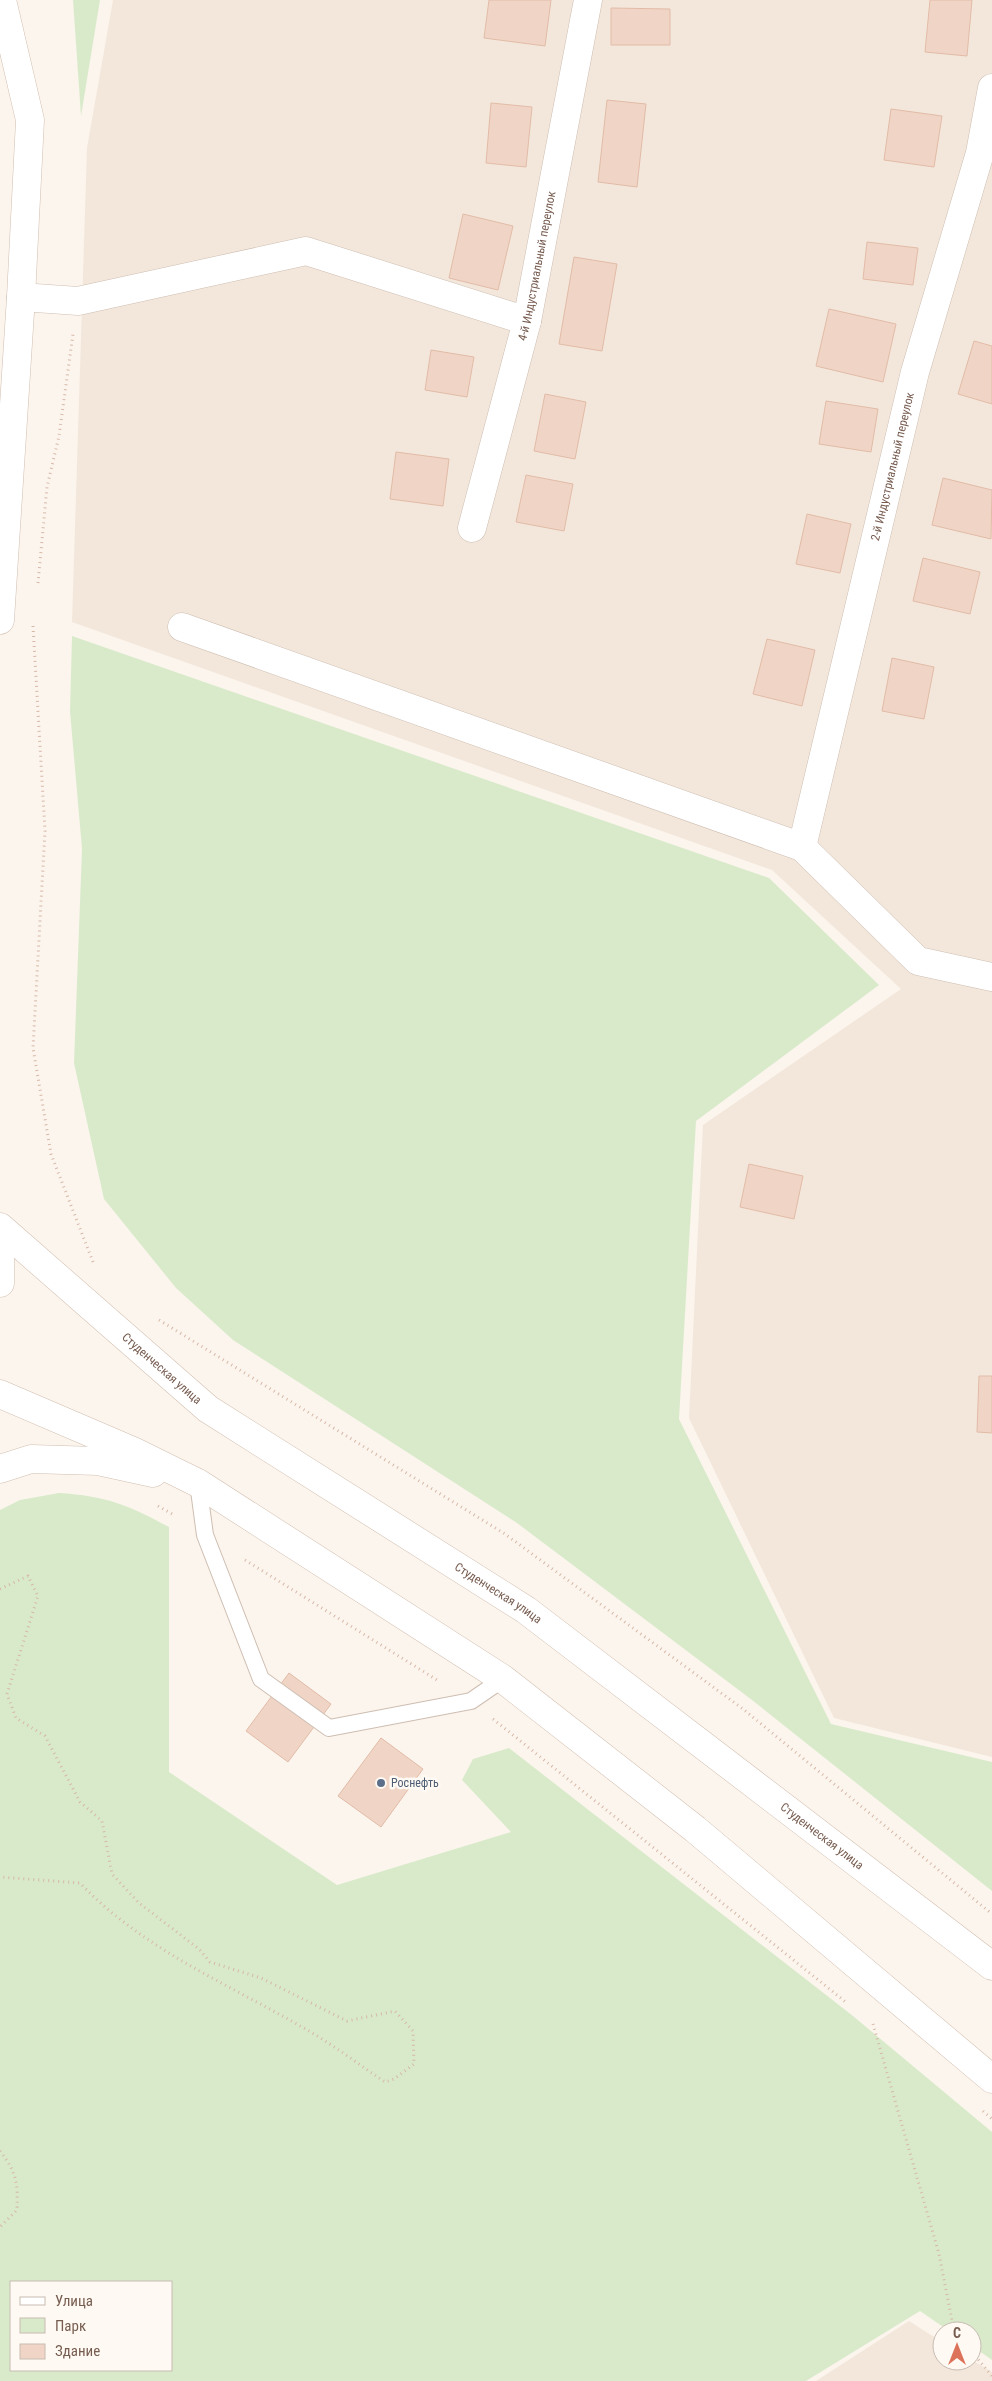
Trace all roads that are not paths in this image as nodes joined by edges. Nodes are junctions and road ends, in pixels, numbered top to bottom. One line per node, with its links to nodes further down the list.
1 (2, 0): 5 (main road)
2 (588, 0): 6 (main road, 4-й Индустриальный переулок)
3 (992, 88): 4 (main road, 2-й Индустриальный переулок)
4 (986, 155): 10 (main road, 2-й Индустриальный переулок)
5 (21, 297): 6 (main road); 8 (main road)
6 (527, 321): 7 (main road, 4-й Индустриальный переулок)
7 (472, 528)
8 (0, 620)
9 (182, 627): 10 (main road)
10 (802, 847): 11 (main road)
11 (992, 976)
12 (0, 1227): 19 (main road, Студенческая улица)
13 (0, 1232): 14 (main road)
14 (0, 1283)
15 (0, 1394): 17 (main road)
16 (0, 1469): 17 (main road)
17 (198, 1483): 18 (main road); 18 (lane)
18 (504, 1679): 20 (main road)
19 (992, 1966)
20 (992, 2079)

